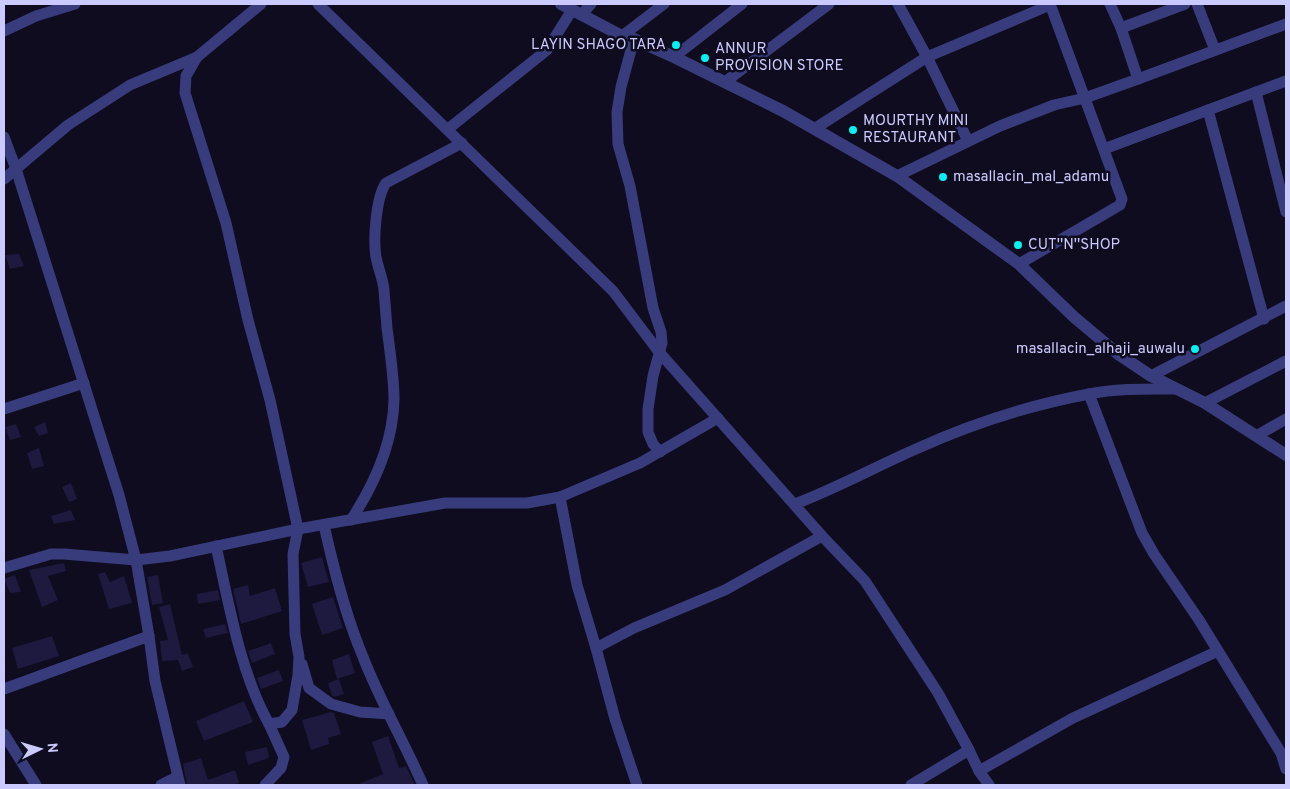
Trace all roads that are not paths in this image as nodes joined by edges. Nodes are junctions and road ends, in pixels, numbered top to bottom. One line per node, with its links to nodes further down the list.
1 (75, 4): 16 (street)
2 (261, 4): 19 (street)
3 (318, 4): 28 (street)
4 (591, 4): 13 (street)
5 (664, 4): 17 (street)
6 (742, 4): 20 (street)
7 (829, 4): 24 (street)
8 (898, 4): 21 (street)
9 (1050, 4): 21 (street); 26 (street)
10 (1110, 4): 15 (street)
11 (1185, 4): 15 (street)
12 (1197, 4): 18 (street)
13 (572, 9): 17 (street); 28 (street)
14 (1286, 24): 18 (street)
15 (1121, 28): 22 (street)
16 (4, 31)
17 (628, 37): 20 (street); 41 (street)
18 (1214, 50): 22 (street)
19 (197, 57): 34 (street); 58 (street)
20 (674, 57): 24 (street)
21 (927, 57): 29 (street); 31 (street)
22 (1138, 79): 26 (street)
23 (1286, 81): 25 (street)
24 (726, 82): 29 (street)
25 (1256, 92): 27 (street); 37 (street)
26 (1085, 98): 31 (street); 33 (street)
27 (1208, 110): 33 (street); 40 (street)
28 (448, 129): 32 (street)
29 (814, 129): 35 (street)
30 (4, 137): 34 (street)
31 (968, 142): 35 (street)
32 (462, 143): 41 (street); 56 (street)
33 (1104, 149): 38 (street)
34 (16, 169): 36 (street); 44 (street)
35 (897, 176): 38 (street)
36 (4, 179)
37 (1286, 212)
38 (1019, 264): 43 (street)
39 (1286, 306): 40 (street)
40 (1264, 319): 43 (street)
41 (659, 352): 49 (street); 52 (street)
42 (1286, 361): 47 (street)
43 (1151, 376): 45 (street)
44 (84, 383): 48 (street); 61 (street)
45 (1176, 389): 46 (street); 47 (street)
46 (1089, 394): 55 (street); 65 (street)
47 (1205, 403): 51 (street)
48 (4, 409)
49 (718, 418): 52 (street); 55 (street)
50 (1286, 419): 51 (street)
51 (1256, 436): 53 (street)
52 (660, 452): 54 (street)
53 (1286, 455)
54 (560, 497): 56 (street); 64 (street)
55 (795, 504): 59 (street)
56 (351, 520): 57 (street)
57 (324, 525): 58 (street); 68 (street)
58 (298, 529): 60 (street); 66 (street)
59 (822, 536): 64 (street); 71 (street)
60 (216, 546): 61 (street); 69 (street)
61 (136, 560): 62 (street); 63 (street)
62 (4, 568)
63 (149, 636): 67 (street); 74 (street)
64 (596, 648): 79 (street)
65 (1218, 651): 72 (street); 73 (street)
66 (299, 657): 68 (street); 69 (street)
67 (4, 689)
68 (389, 714): 78 (street)
69 (269, 724): 77 (street)
70 (4, 734): 75 (street)
71 (969, 750): 73 (street); 80 (street)
72 (1286, 769)
73 (979, 771): 81 (street)
74 (178, 781): 76 (street)
75 (36, 785)
76 (161, 785)
77 (265, 785)
78 (424, 785)
79 (637, 785)
80 (911, 785)
81 (989, 785)

